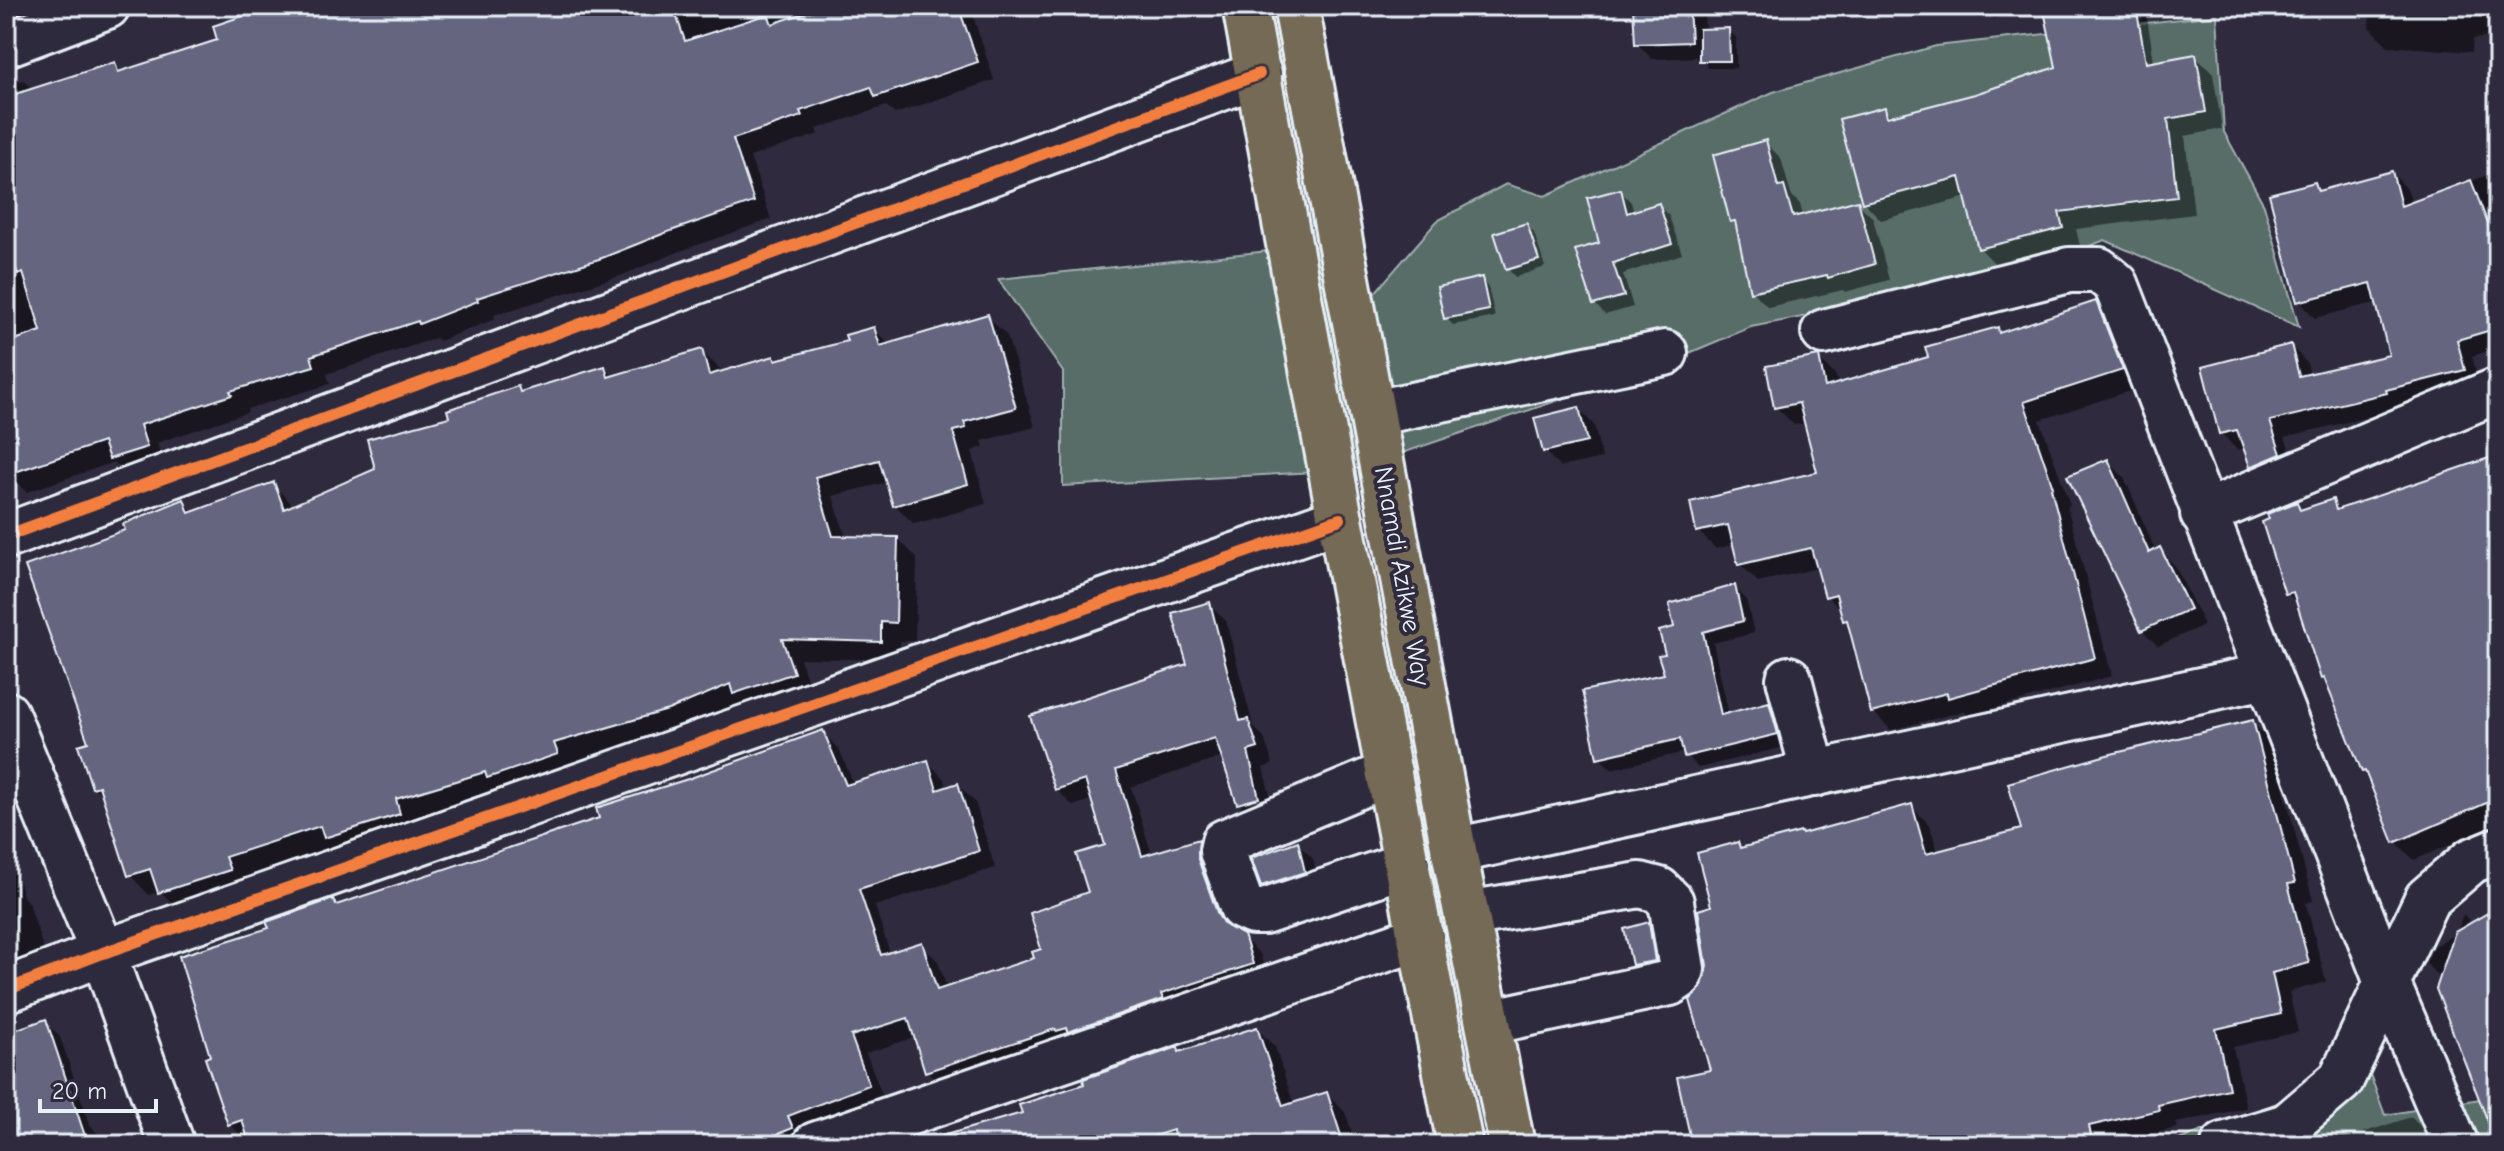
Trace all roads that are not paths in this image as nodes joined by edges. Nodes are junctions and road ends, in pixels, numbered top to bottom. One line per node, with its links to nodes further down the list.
1 (107, 6): 4 (street)
2 (1245, 6): 5 (highway, Nnamdi Azikwe Way)
3 (1296, 6): 9 (highway, Nnamdi Azikwe Way)
4 (6, 44)
5 (1259, 74): 11 (highway, Nnamdi Azikwe Way); 12 (street)
6 (1824, 332): 10 (street)
7 (1665, 353): 9 (street)
8 (2498, 390): 10 (street)
9 (1373, 413): 19 (highway, Nnamdi Azikwe Way)
10 (2203, 514): 13 (street)
11 (1340, 519): 16 (highway, Nnamdi Azikwe Way); 23 (street)
12 (6, 536)
13 (2266, 676): 17 (street); 24 (street)
14 (1789, 679): 17 (street)
15 (6, 714): 23 (street)
16 (1389, 773): 20 (highway, Nnamdi Azikwe Way); 20 (street)
17 (1814, 774): 19 (street)
18 (2498, 850): 24 (street)
19 (1454, 851): 21 (highway, Nnamdi Azikwe Way)
20 (1407, 864): 22 (highway, Nnamdi Azikwe Way)
21 (1467, 914): 26 (highway, Nnamdi Azikwe Way); 26 (street)
22 (1421, 937): 28 (street); 29 (highway, Nnamdi Azikwe Way)
23 (103, 953): 25 (street); 27 (street)
24 (2388, 985): 31 (street); 32 (street)
25 (6, 990)
26 (1488, 1022): 30 (highway, Nnamdi Azikwe Way)
27 (172, 1145)
28 (815, 1145)
29 (1460, 1145)
30 (1512, 1145)
31 (2224, 1145)
32 (2456, 1145)

